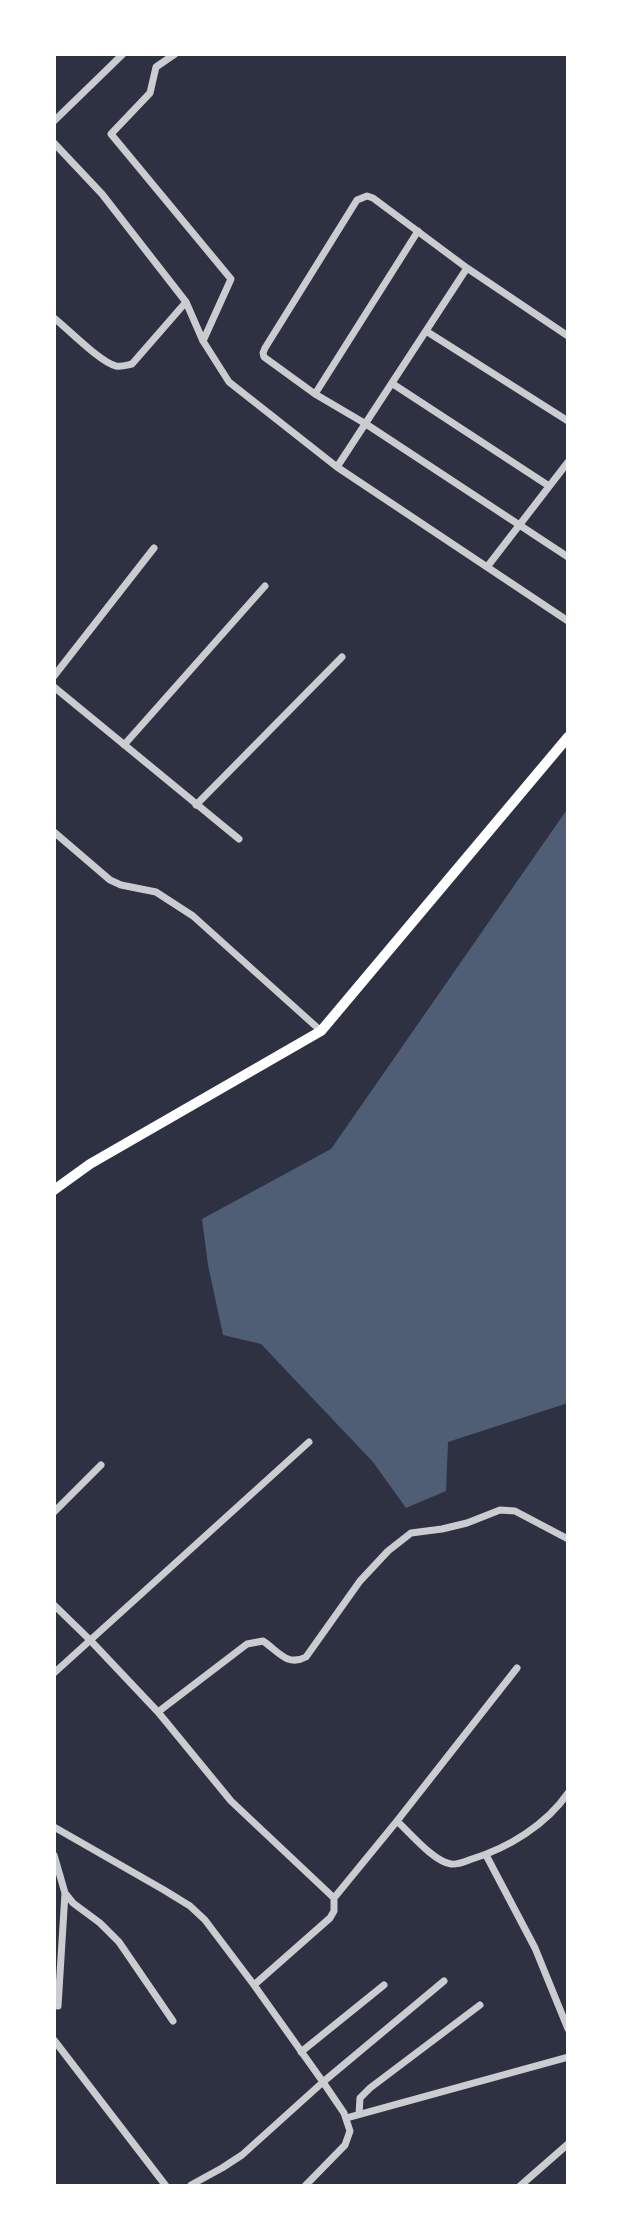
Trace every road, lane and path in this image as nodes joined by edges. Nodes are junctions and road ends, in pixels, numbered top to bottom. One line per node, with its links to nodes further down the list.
1 (123, 54): 3 (street)
2 (175, 54): 11 (street)
3 (54, 121)
4 (54, 143): 7 (street)
5 (418, 231): 6 (street); 13 (street); 13 (street)
6 (467, 268): 9 (street); 10 (street)
7 (186, 302): 8 (street); 11 (street)
8 (54, 318)
9 (426, 331): 12 (street); 14 (street)
10 (568, 336)
11 (203, 341): 17 (street)
12 (393, 384): 15 (street); 18 (street)
13 (314, 394): 15 (street)
14 (568, 421)
15 (366, 424): 17 (street); 19 (street)
16 (568, 462): 18 (street)
17 (337, 467): 22 (street)
18 (549, 486): 19 (street)
19 (519, 525): 21 (street); 22 (street)
20 (154, 548): 26 (street)
21 (568, 557)
22 (487, 567): 24 (street)
23 (265, 586): 29 (street)
24 (568, 621)
25 (342, 657): 30 (street)
26 (54, 676)
27 (54, 687): 29 (street)
28 (568, 737): 33 (main road)
29 (124, 745): 30 (street)
30 (196, 805): 32 (street)
31 (54, 832): 33 (street)
32 (240, 839)
33 (321, 1031): 34 (main road)
34 (54, 1190)
35 (309, 1443): 40 (street)
36 (101, 1465): 37 (street)
37 (54, 1512)
38 (568, 1539): 43 (street)
39 (54, 1605): 40 (street)
40 (90, 1640): 42 (street); 43 (street)
41 (517, 1668): 45 (street)
42 (54, 1673)
43 (158, 1712): 50 (street)
44 (568, 1793): 48 (street)
45 (397, 1821): 48 (street); 50 (street)
46 (54, 1827): 52 (street)
47 (54, 1855): 49 (street)
48 (486, 1855): 57 (street)
49 (65, 1893): 55 (street); 56 (street)
50 (334, 1898): 52 (street)
51 (444, 1981): 61 (street)
52 (254, 1985): 59 (street)
53 (384, 1985): 59 (street)
54 (480, 2005): 62 (street)
55 (58, 2006)
56 (173, 2021)
57 (568, 2029)
58 (54, 2039): 66 (street)
59 (301, 2052): 61 (street)
60 (568, 2057): 62 (street)
61 (323, 2082): 63 (street); 65 (street)
62 (359, 2113): 63 (street)
63 (346, 2118): 67 (street)
64 (568, 2144): 68 (street)
65 (191, 2185)
66 (166, 2186)
67 (305, 2186)
68 (520, 2186)

